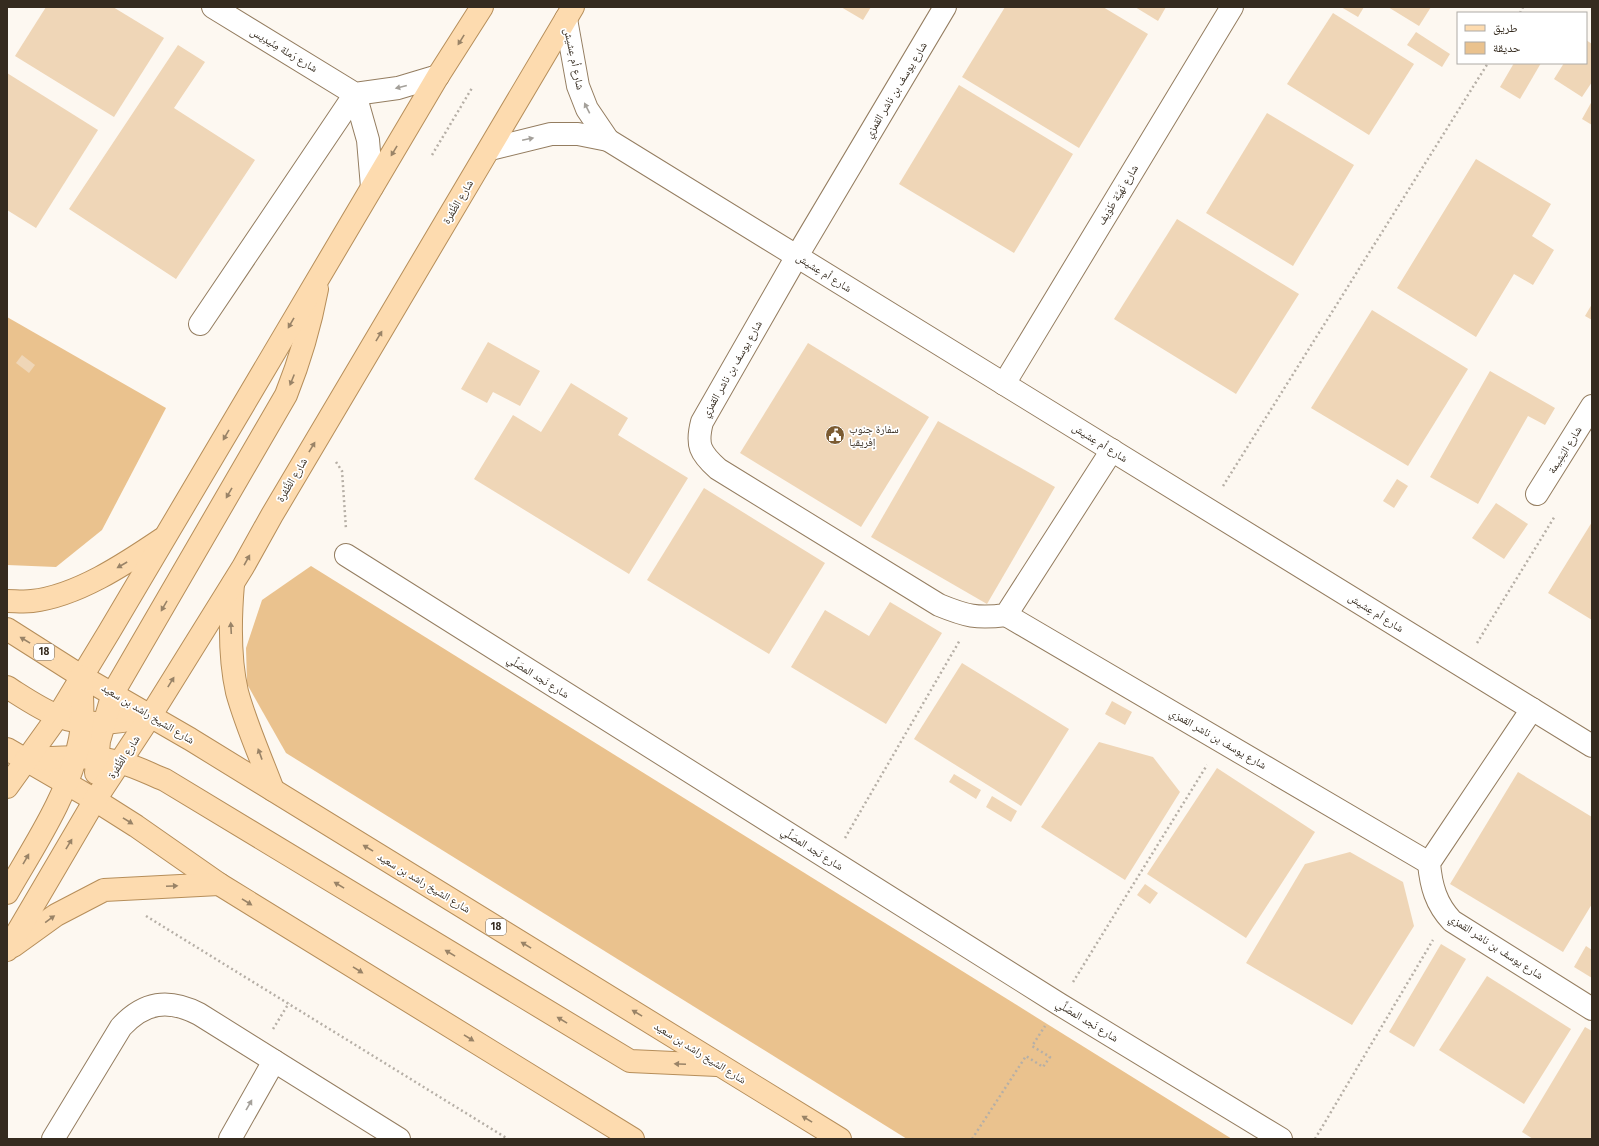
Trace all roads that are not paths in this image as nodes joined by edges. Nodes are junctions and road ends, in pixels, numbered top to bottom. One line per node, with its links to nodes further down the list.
1 (213, 7): 7 (street, شارع رَملة مِنَيدِيس)
2 (482, 7): 6 (main road, one-way to 6)
3 (945, 7): 11 (street, شارع يوسف بن ناشر القمزي)
4 (1232, 7): 14 (street, شارع نَهيَّة طَوَيف)
5 (570, 13): 8 (street, شارع أم عِشيش, one-way to 5); 9 (main road, شارع الظَّفرة)
6 (438, 76): 7 (street, one-way to 7); 10 (main road, one-way to 10)
7 (355, 94): 10 (street); 13 (street)
8 (608, 140): 9 (street, شارع أم عِشيش, one-way to 8); 11 (street, شارع أم عِشيش)
9 (490, 149): 20 (main road, شارع الظَّفرة, one-way to 9)
10 (372, 187): 12 (main road)
11 (797, 256): 14 (street, شارع أم عِشيش); 22 (street, شارع يوسف بن ناشر القمزي)
12 (320, 274): 18 (main road, one-way to 18); 26 (main road, one-way to 26)
13 (200, 324)
14 (1004, 384): 16 (street, شارع أم عِشيش)
15 (1592, 406): 17 (street, شارع اليَشِيمة)
16 (1112, 450): 22 (street); 27 (street, شارع أم عِشيش)
17 (1538, 494)
18 (166, 537): 21 (main road, one-way to 21); 24 (main road)
19 (346, 555): 51 (street, شارع نَجد المصَلِّي)
20 (233, 581): 28 (main road, شارع الظَّفرة, one-way to 20); 37 (main road, one-way to 20)
21 (7, 601)
22 (996, 616): 39 (street, شارع يوسف بن ناشر القمزي)
23 (7, 629): 24 (main road, شارع الشيخ راشد بن سعيد / 18, one-way to 23)
24 (81, 676): 26 (main road, شارع الشيخ راشد بن سعيد / 18); 29 (main road); 30 (main road)
25 (7, 687): 29 (main road)
26 (113, 693): 28 (main road, شارع الشيخ راشد بن سعيد / 18); 30 (main road)
27 (1532, 709): 31 (street, شارع أم عِشيش); 39 (street)
28 (151, 715): 30 (main road); 34 (main road, شارع الظَّفرة); 37 (main road, شارع الشيخ راشد بن سعيد / 18)
29 (58, 716): 30 (main road); 32 (main road)
30 (92, 723): 33 (main road)
31 (1592, 746)
32 (16, 755): 33 (main road); 35 (main road); 36 (main road)
33 (86, 758): 34 (main road); 35 (main road); 38 (main road)
34 (120, 762): 38 (main road, شارع الظَّفرة); 45 (main road, one-way to 34)
35 (66, 783): 38 (main road); 41 (main road, one-way to 35)
36 (7, 788)
37 (273, 790): 45 (main road, شارع الشيخ راشد بن سعيد / 18, one-way to 37)
38 (95, 800): 40 (main road, one-way to 40); 42 (main road, شارع الظَّفرة, one-way to 38)
39 (1429, 863): 43 (street, شارع يوسف بن ناشر القمزي)
40 (219, 884): 42 (main road, one-way to 40); 49 (main road, one-way to 49)
41 (7, 893)
42 (7, 950)
43 (1592, 1009)
44 (274, 1061): 46 (street); 47 (street, one-way to 44); 48 (street)
45 (719, 1066): 50 (main road, شارع الشيخ راشد بن سعيد / 18, one-way to 45)
46 (53, 1139)
47 (230, 1139)
48 (399, 1139)
49 (633, 1139)
50 (840, 1139)
51 (1281, 1139)

